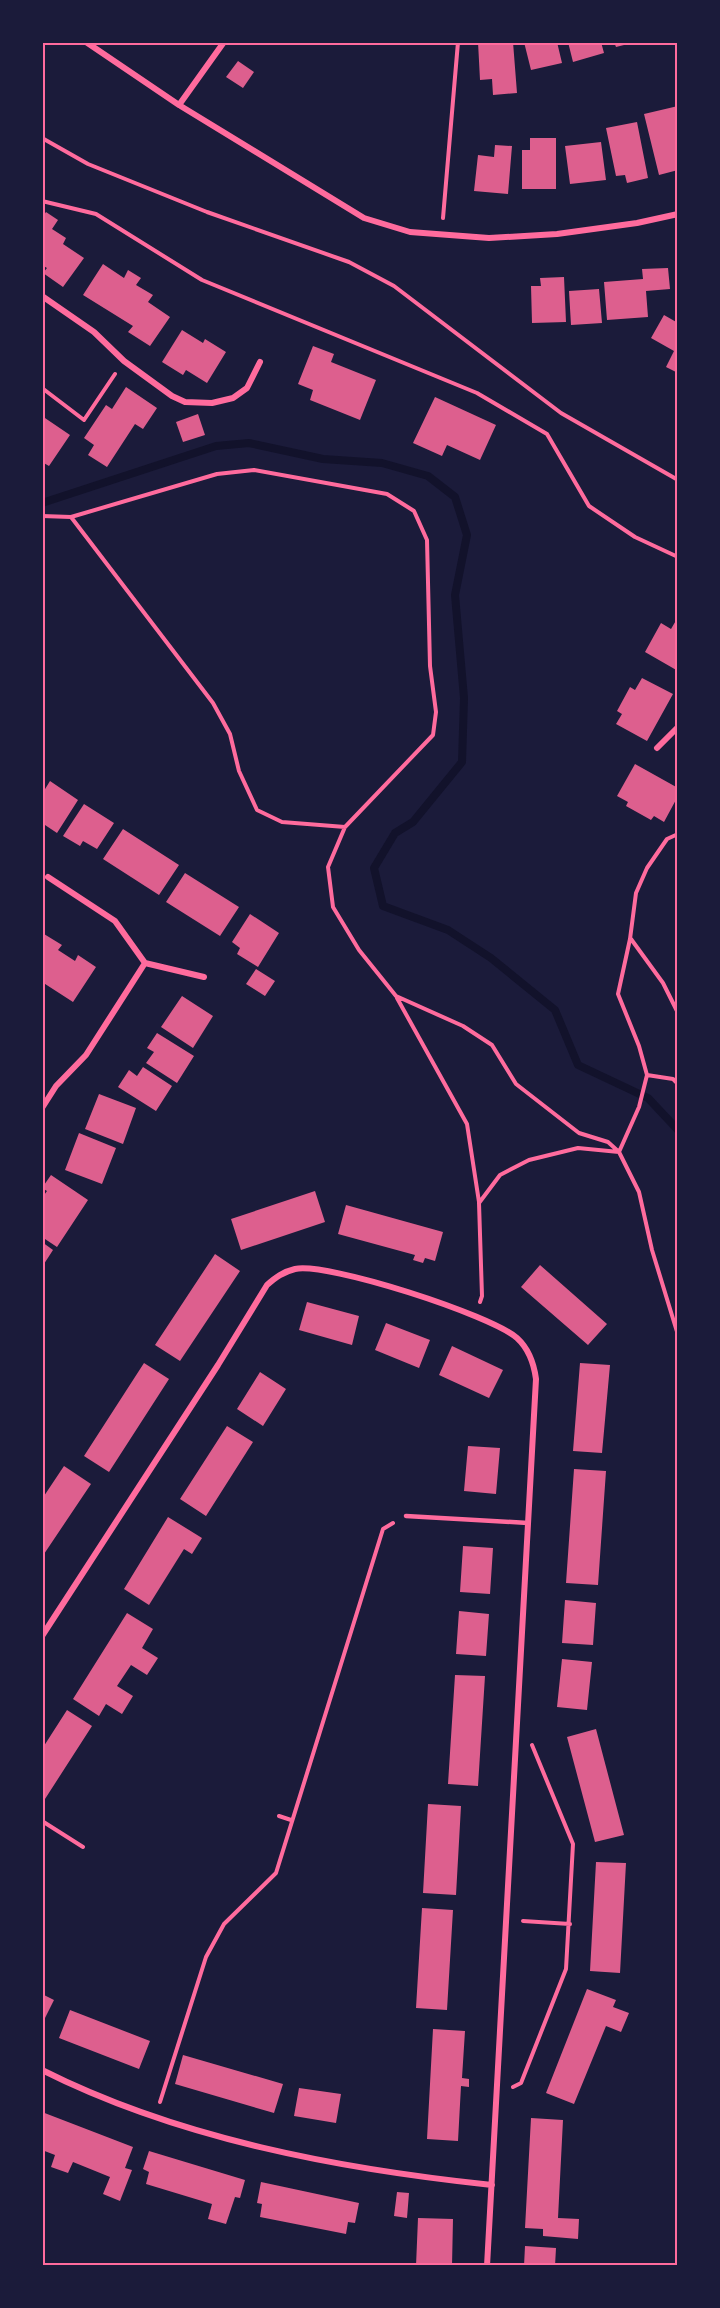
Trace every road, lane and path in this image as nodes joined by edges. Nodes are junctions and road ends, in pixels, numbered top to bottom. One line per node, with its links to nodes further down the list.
1 (86, 42): 4 (street)
2 (224, 42): 4 (street)
3 (458, 42): 8 (path)
4 (179, 105): 8 (street)
5 (42, 138): 13 (path)
6 (42, 201): 16 (path)
7 (678, 216): 8 (street)
8 (442, 236)
9 (42, 296): 10 (street)
10 (124, 361): 11 (street); 12 (path)
11 (260, 362)
12 (42, 388)
13 (678, 480)
14 (42, 516): 15 (path)
15 (71, 517): 19 (path); 19 (path)
16 (678, 557)
17 (678, 727): 18 (street)
18 (657, 748)
19 (345, 827): 25 (path)
20 (678, 834): 22 (path)
21 (48, 877): 23 (street)
22 (630, 939): 26 (path); 27 (path)
23 (145, 963): 24 (street); 29 (street)
24 (204, 977)
25 (396, 996): 30 (path); 31 (path)
26 (678, 1013)
27 (646, 1075): 28 (path); 30 (path)
28 (678, 1084)
29 (42, 1108)
30 (619, 1152): 31 (path); 33 (path)
31 (479, 1203): 32 (path)
32 (476, 1317): 35 (street); 36 (street)
33 (678, 1335)
34 (406, 1516): 35 (lane); 39 (path)
35 (528, 1523): 37 (street)
36 (42, 1635)
37 (518, 1725): 42 (street); 43 (path)
38 (279, 1816): 39 (path)
39 (291, 1820): 46 (path)
40 (42, 1821): 41 (path)
41 (83, 1847)
42 (506, 1920): 43 (path); 45 (street)
43 (570, 1923): 45 (path)
44 (42, 2070): 46 (street)
45 (497, 2093): 47 (street)
46 (156, 2117): 47 (street)
47 (492, 2185): 48 (street)
48 (487, 2266)

